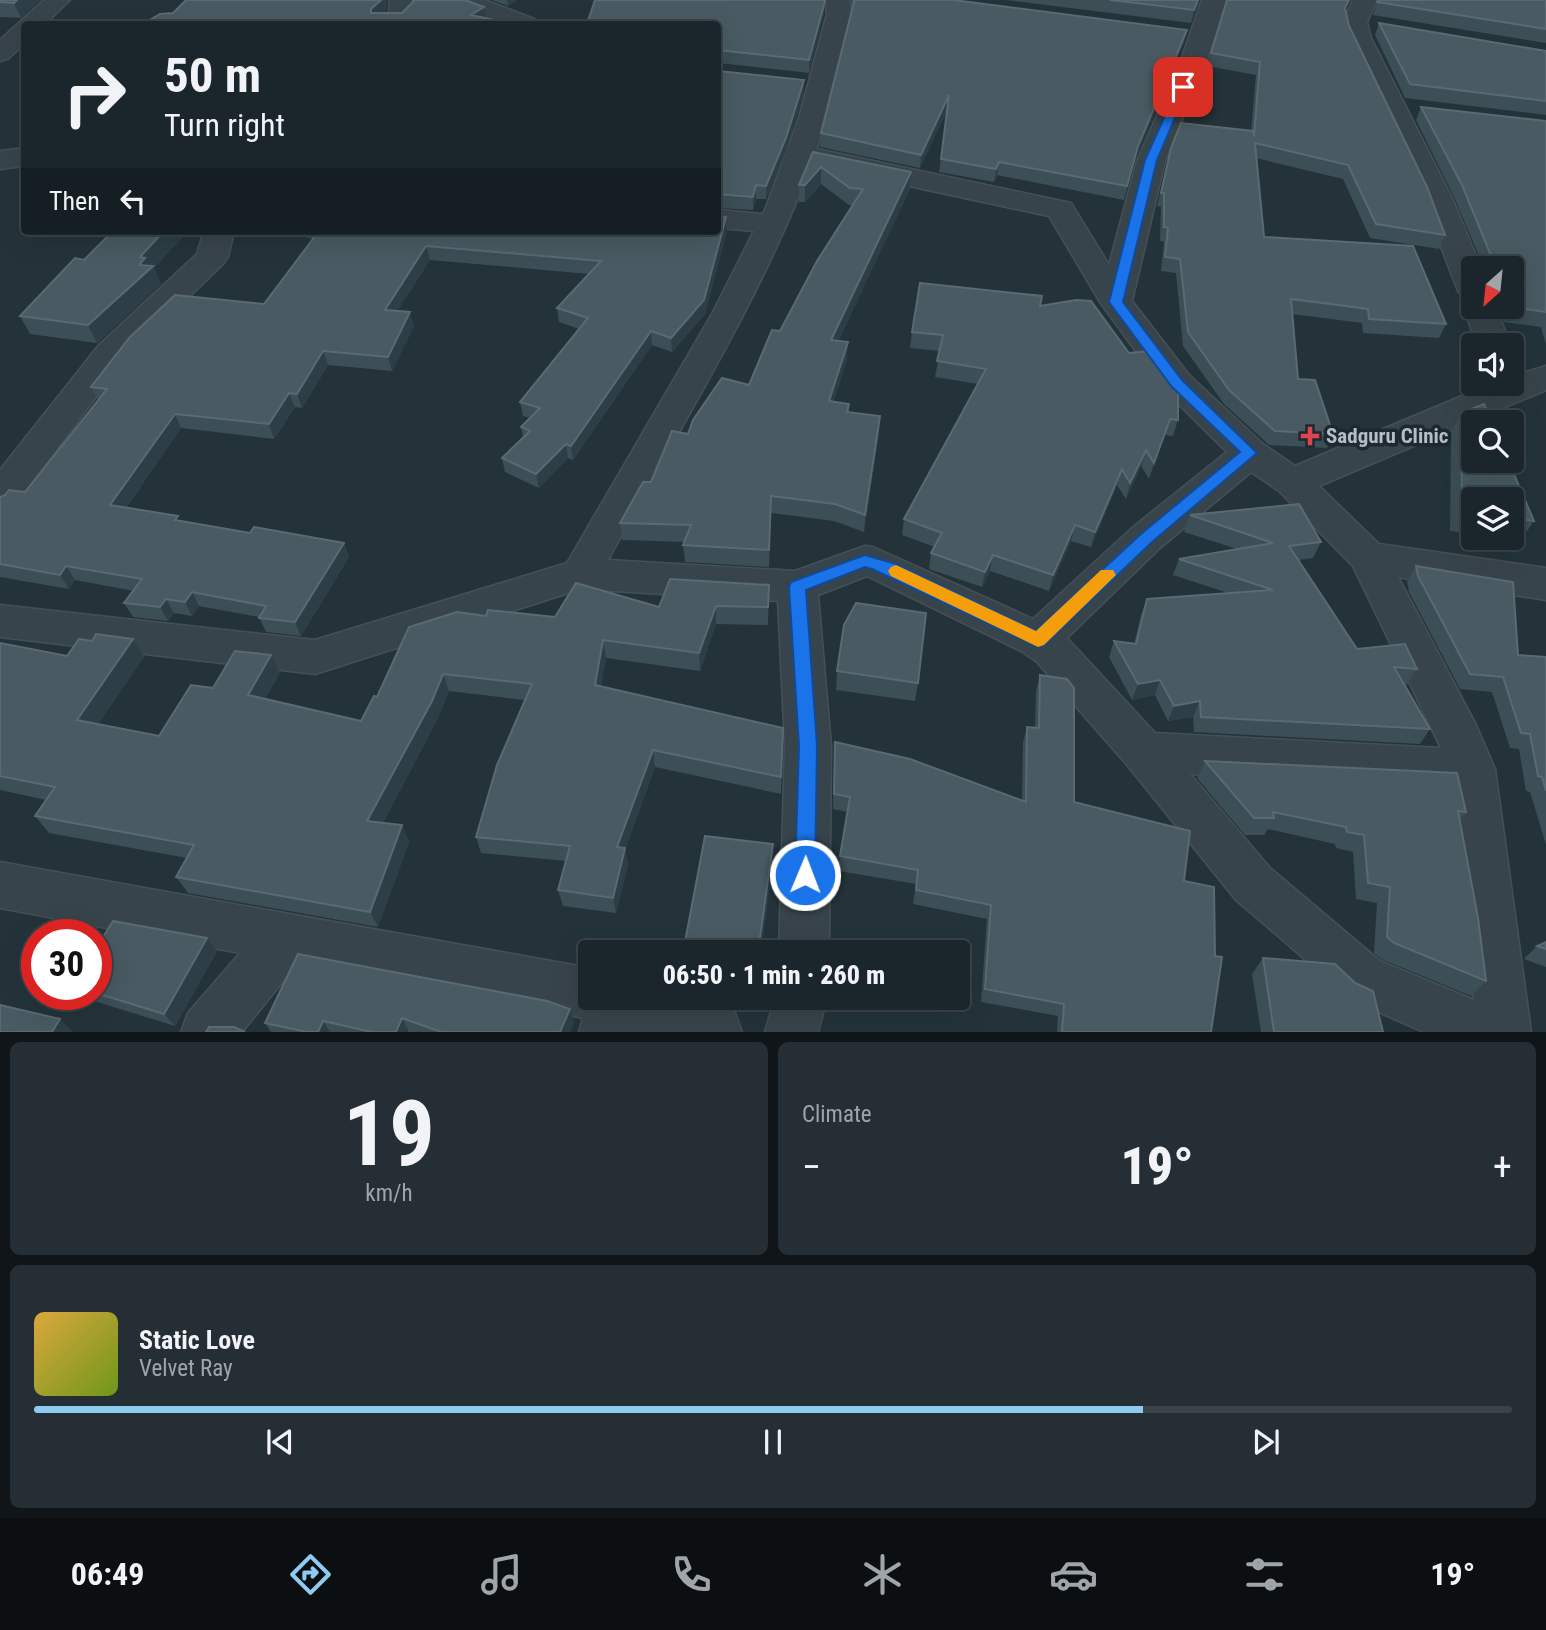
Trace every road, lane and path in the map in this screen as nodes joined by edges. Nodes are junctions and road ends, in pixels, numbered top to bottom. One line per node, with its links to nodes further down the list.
1 (58, 0): 7 (street)
2 (402, 0): 8 (street)
3 (463, 0): 9 (street)
4 (837, 0): 12 (street)
5 (1214, 0): 19 (street)
6 (1368, 16): 18 (street)
7 (34, 21)
8 (392, 21)
9 (517, 21)
10 (21, 33): 11 (street)
11 (0, 53)
12 (802, 154): 16 (street); 19 (street)
13 (21, 156): 14 (street)
14 (0, 160)
15 (721, 219): 16 (street)
16 (773, 224): 27 (street)
17 (218, 235): 25 (street)
18 (1461, 258)
19 (1116, 302): 23 (street)
20 (1546, 377): 21 (street)
21 (1524, 383)
22 (1490, 396): 24 (street)
23 (1250, 453): 24 (street); 31 (street)
24 (1292, 482): 26 (street)
25 (0, 497)
26 (1368, 557): 28 (street); 33 (street)
27 (581, 574): 29 (street); 30 (street)
28 (1546, 584)
29 (797, 587): 31 (street); 36 (street)
30 (0, 621)
31 (1038, 640): 32 (street)
32 (1144, 752): 33 (street); 45 (street)
33 (1472, 769): 46 (street)
34 (0, 886): 35 (street)
35 (286, 938): 37 (street); 41 (street)
36 (804, 940)
37 (578, 992)
38 (611, 1010): 42 (street)
39 (651, 1010): 43 (street)
40 (797, 1010): 44 (street)
41 (207, 1031)
42 (606, 1031)
43 (716, 1031)
44 (791, 1031)
45 (1487, 1031)
46 (1504, 1031)

